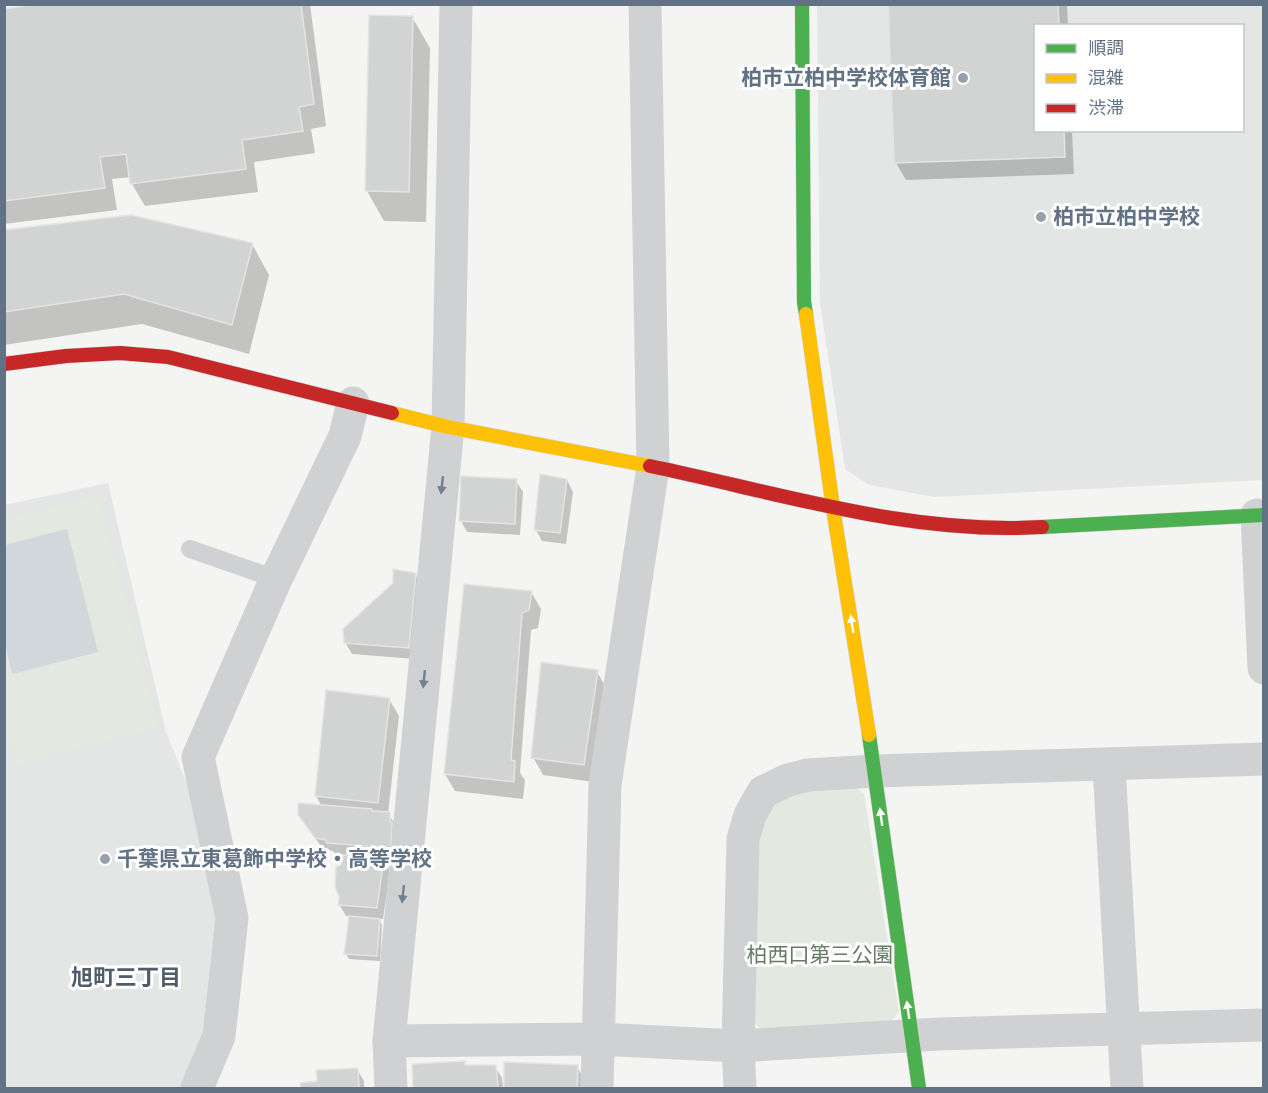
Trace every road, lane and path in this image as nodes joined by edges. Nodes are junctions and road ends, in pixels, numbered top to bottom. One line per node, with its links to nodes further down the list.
1 (456, 4): 6 (street)
2 (645, 4): 7 (street)
3 (802, 4): 8 (street)
4 (4, 364): 5 (street)
5 (353, 403): 6 (street); 11 (street)
6 (448, 427): 7 (street); 20 (street, one-way to 20)
7 (654, 466): 8 (street); 19 (street)
8 (833, 508): 9 (street); 15 (street, one-way to 8)
9 (1260, 515): 12 (street)
10 (190, 549): 11 (lane)
11 (276, 579): 22 (street)
12 (1263, 668)
13 (1263, 759): 14 (street)
14 (1109, 765): 15 (street); 17 (street)
15 (875, 771): 18 (street, one-way to 15); 21 (street)
16 (1263, 1025): 17 (street)
17 (1123, 1029): 18 (street); 27 (street)
18 (912, 1035): 21 (street); 26 (street)
19 (597, 1039): 20 (street); 21 (street); 24 (street)
20 (389, 1041): 23 (street)
21 (738, 1046): 25 (street)
22 (197, 1089)
23 (391, 1089)
24 (597, 1089)
25 (740, 1089)
26 (919, 1089)
27 (1127, 1089)

